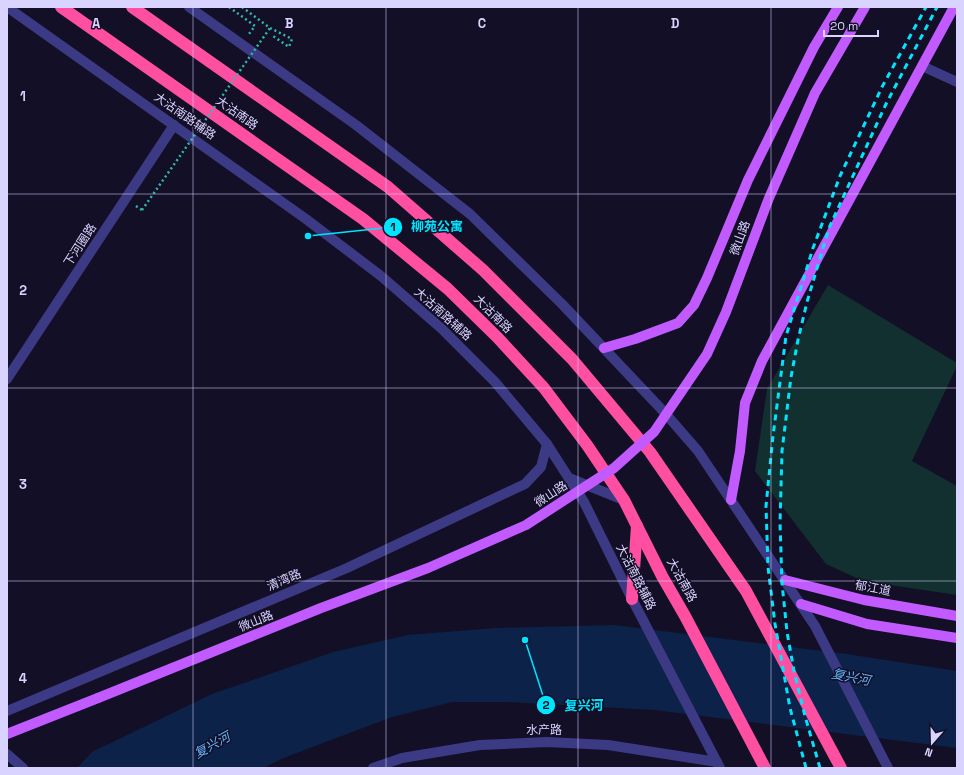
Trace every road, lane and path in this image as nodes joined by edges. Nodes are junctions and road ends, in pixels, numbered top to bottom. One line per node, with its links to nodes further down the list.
1 (7, 7): 15 (street, 大沽南路辅路)
2 (61, 7): 21 (highway, 大沽南路)
3 (132, 7): 36 (highway, 大沽南路)
4 (189, 7): 17 (street)
5 (229, 7): 10 (path)
6 (242, 7): 11 (path)
7 (838, 7): 17 (main road)
8 (865, 7): 30 (main road, 微山路, bridge)
9 (954, 7): 13 (main road)
10 (255, 26)
11 (270, 28): 12 (path); 16 (path, bridge)
12 (273, 36)
13 (922, 66): 14 (street); 22 (main road)
14 (957, 82)
15 (174, 125): 18 (street, 下河圈路); 19 (street, 大沽南路辅路)
16 (142, 210)
17 (604, 348): 22 (street)
18 (7, 378)
19 (547, 444): 20 (street, 大沽南路辅路); 29 (street, 清湾路)
20 (569, 478): 21 (street); 25 (street, 大沽南路辅路)
21 (624, 500): 23 (highway, 大沽南路)
22 (731, 500): 24 (street)
23 (637, 525): 25 (highway); 35 (highway, 大沽南路)
24 (785, 580): 26 (street); 27 (main road, 郁江道)
25 (632, 599): 32 (street, 大沽南路辅路)
26 (801, 604): 28 (main road); 37 (street)
27 (957, 616)
28 (957, 638)
29 (7, 711)
30 (7, 734)
31 (7, 754): 33 (street)
32 (719, 765): 34 (street, 水产路)
33 (23, 768)
34 (373, 768)
35 (765, 768)
36 (841, 768)
37 (888, 768)

